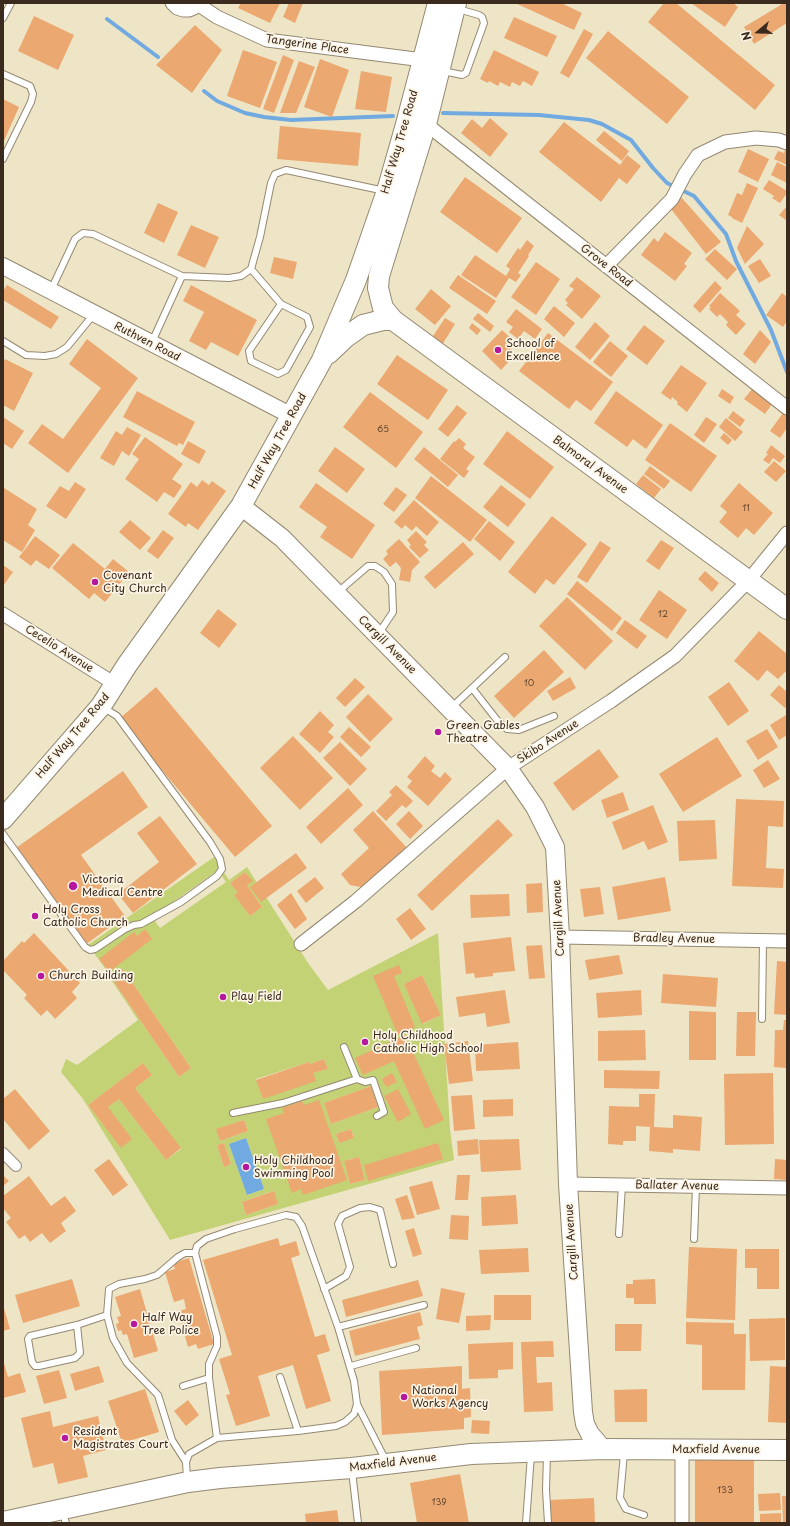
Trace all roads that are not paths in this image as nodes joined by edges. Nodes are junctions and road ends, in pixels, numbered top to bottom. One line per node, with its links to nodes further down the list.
1 (11, 3): 5 (lane)
2 (172, 3): 3 (street, Tangerine Place)
3 (200, 4): 6 (street, Tangerine Place)
4 (450, 5): 6 (main road, Half Way Tree Road); 6 (lane)
5 (3, 18)
6 (431, 65): 8 (main road, Half Way Tree Road); 11 (main road, Half Way Tree Road)
7 (3, 74): 10 (lane)
8 (426, 124): 13 (street, Grove Road); 19 (main road, Half Way Tree Road)
9 (787, 143): 13 (street)
10 (3, 159)
11 (387, 191): 14 (lane); 22 (main road, Half Way Tree Road)
12 (3, 266): 16 (street, Ruthven Road)
13 (606, 266): 23 (street, Grove Road)
14 (251, 269): 15 (lane); 17 (lane)
15 (182, 276): 16 (lane); 21 (lane)
16 (50, 291): 18 (street, Ruthven Road)
17 (281, 304): 17 (lane)
18 (94, 314): 20 (lane); 21 (street, Ruthven Road)
19 (393, 320): 22 (main road); 27 (main road, Balmoral Avenue)
20 (3, 341)
21 (151, 344): 24 (street, Ruthven Road)
22 (322, 360): 24 (main road, Half Way Tree Road)
23 (787, 408)
24 (292, 416): 25 (main road, Half Way Tree Road)
25 (241, 506): 28 (main road, Cargill Avenue); 33 (main road, Half Way Tree Road)
26 (787, 533): 27 (street, Skibo Avenue)
27 (748, 581): 29 (main road, Balmoral Avenue); 38 (street, Skibo Avenue)
28 (336, 594): 31 (main road, Cargill Avenue); 31 (lane)
29 (787, 609)
30 (3, 614): 33 (street, Cecelio Avenue)
31 (377, 636): 36 (main road, Cargill Avenue)
32 (505, 657): 34 (lane)
33 (114, 684): 35 (main road, Half Way Tree Road)
34 (472, 688): 36 (lane); 37 (lane)
35 (101, 706): 39 (main road, Half Way Tree Road); 40 (lane)
36 (450, 709): 38 (main road, Cargill Avenue)
37 (554, 716)
38 (508, 768): 41 (main road, Cargill Avenue); 44 (street, Skibo Avenue)
39 (3, 819)
40 (3, 834)
41 (560, 937): 42 (street, Bradley Avenue); 52 (main road, Cargill Avenue)
42 (763, 940): 43 (street, Bradley Avenue); 45 (lane)
43 (787, 941)
44 (301, 944)
45 (762, 1020)
46 (344, 1047): 47 (lane)
47 (357, 1079): 48 (lane); 49 (lane)
48 (233, 1113)
49 (377, 1116)
50 (3, 1153): 51 (street)
51 (16, 1166)
52 (568, 1184): 53 (street, Ballater Avenue); 73 (main road, Cargill Avenue)
53 (622, 1185): 54 (street, Ballater Avenue); 56 (lane)
54 (696, 1186): 55 (street, Ballater Avenue); 57 (lane)
55 (787, 1188)
56 (619, 1234)
57 (694, 1239)
58 (194, 1253): 60 (lane); 62 (lane); 68 (lane)
59 (393, 1264): 60 (lane)
60 (324, 1289): 64 (lane)
61 (424, 1304): 64 (lane)
62 (107, 1315): 63 (lane); 78 (lane)
63 (77, 1325): 63 (lane)
64 (338, 1327): 66 (lane)
65 (416, 1348): 66 (lane)
66 (351, 1366): 70 (lane)
67 (280, 1377): 71 (lane)
68 (209, 1378): 69 (lane); 72 (lane)
69 (183, 1386)
70 (357, 1404): 71 (lane); 79 (lane)
71 (298, 1431): 72 (lane)
72 (217, 1438): 78 (lane)
73 (603, 1449): 74 (main road, Maxfield Avenue); 76 (main road, Maxfield Avenue)
74 (624, 1449): 75 (main road, Maxfield Avenue); 82 (lane)
75 (787, 1450)
76 (540, 1451): 79 (main road, Maxfield Avenue); 86 (lane); 87 (lane)
77 (682, 1459): 88 (street)
78 (186, 1462): 81 (lane)
79 (387, 1463): 80 (main road, Maxfield Avenue)
80 (352, 1468): 81 (main road, Maxfield Avenue); 85 (lane)
81 (188, 1482): 83 (main road, Maxfield Avenue)
82 (644, 1515)
83 (64, 1516): 84 (main road, Maxfield Avenue)
84 (3, 1522)
85 (358, 1523)
86 (526, 1523)
87 (548, 1523)
88 (682, 1523)

